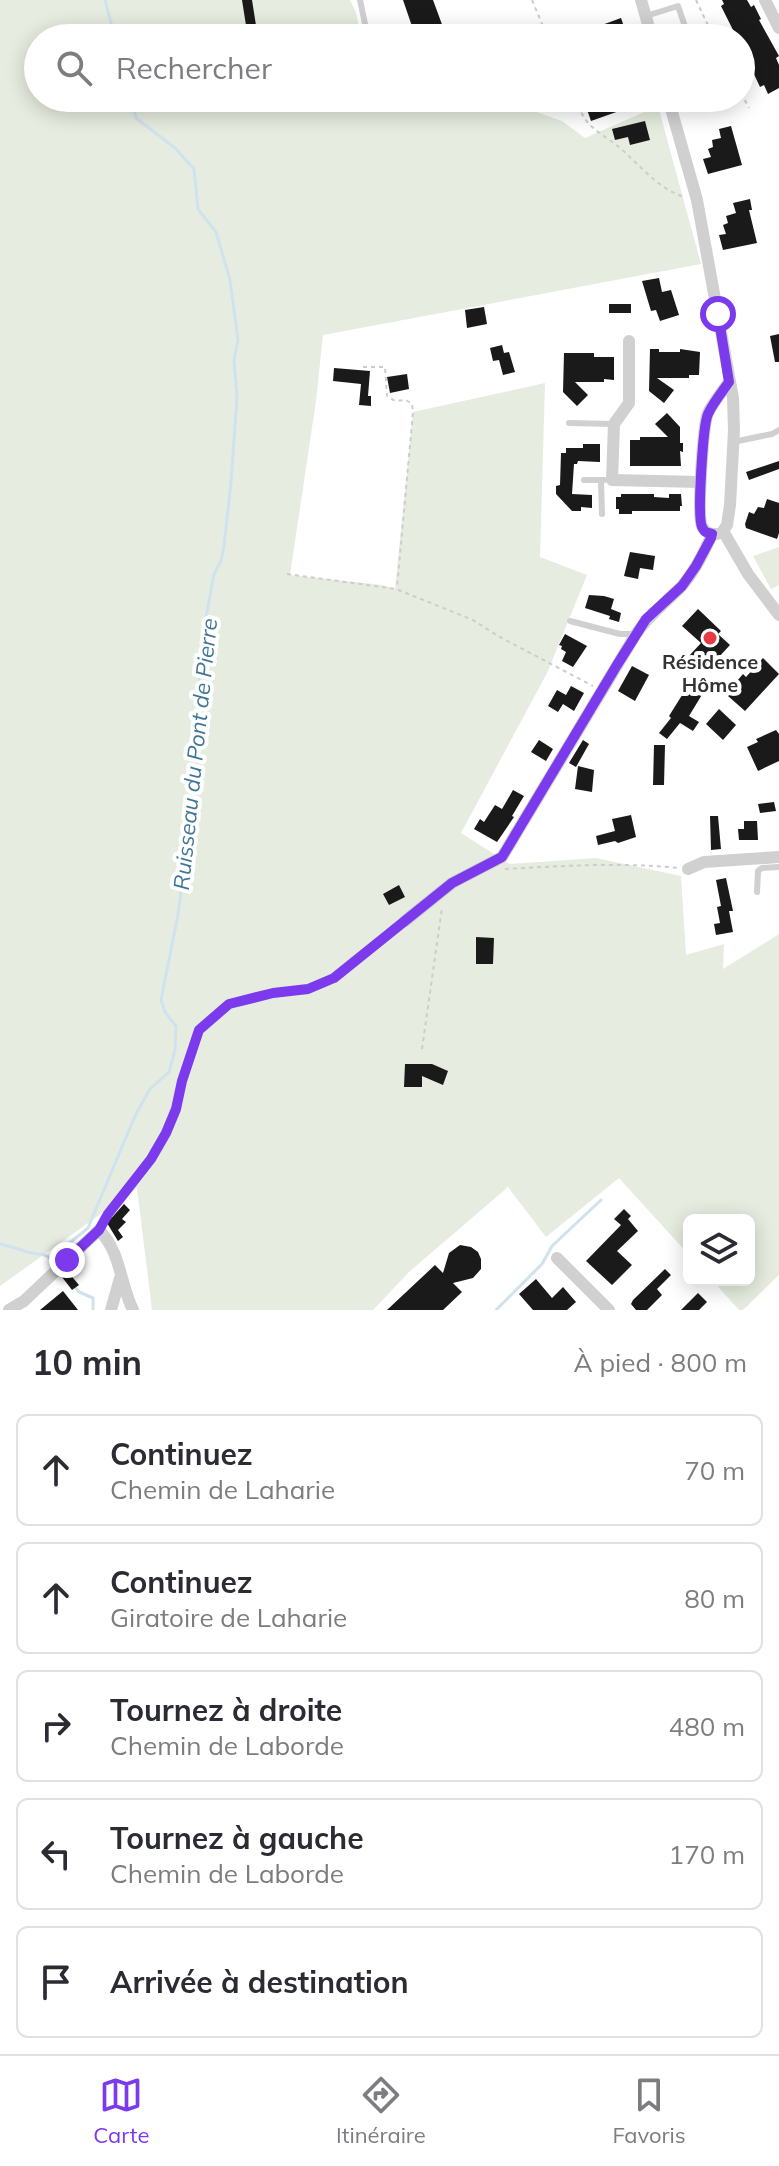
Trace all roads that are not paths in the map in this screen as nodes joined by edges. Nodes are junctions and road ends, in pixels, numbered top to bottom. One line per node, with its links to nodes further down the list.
1 (360, 0): 5 (lane)
2 (641, 0): 4 (street)
3 (765, 0): 8 (street)
4 (646, 16): 6 (street); 7 (lane)
5 (365, 24)
6 (648, 24)
7 (684, 24)
8 (779, 28)
9 (672, 112): 11 (street)
10 (629, 341): 15 (street)
11 (729, 382): 12 (street); 13 (street)
12 (711, 410): 13 (street); 20 (street)
13 (733, 418): 17 (street)
14 (569, 423): 15 (lane)
15 (614, 424): 19 (street)
16 (779, 430): 17 (lane)
17 (733, 442): 22 (street)
18 (584, 480): 19 (lane)
19 (607, 480): 20 (street); 21 (lane)
20 (700, 482): 22 (street)
21 (602, 514)
22 (718, 533): 23 (street); 25 (street)
23 (779, 615)
24 (570, 621): 25 (lane)
25 (636, 634): 30 (street)
26 (779, 857): 28 (street)
27 (779, 867): 29 (lane)
28 (688, 869)
29 (757, 892)
30 (405, 921)
31 (557, 1258): 36 (street)
32 (121, 1276): 33 (street); 34 (street); 35 (street)
33 (9, 1310)
34 (111, 1310)
35 (133, 1310)
36 (609, 1310)

